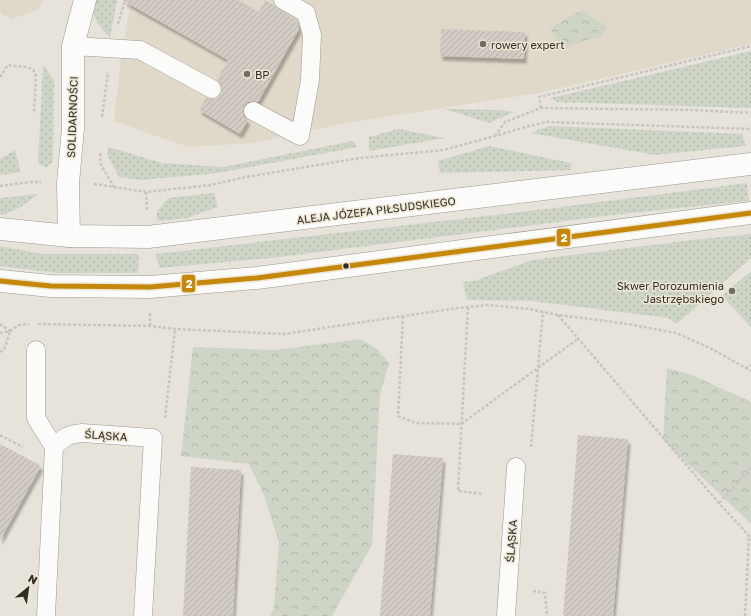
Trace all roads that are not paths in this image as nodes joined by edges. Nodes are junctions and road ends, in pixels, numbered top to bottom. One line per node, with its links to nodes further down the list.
1 (85, 0): 3 (main road, SOLIDARNOŚCI)
2 (283, 0): 5 (lane)
3 (73, 46): 4 (lane); 9 (main road, SOLIDARNOŚCI)
4 (212, 89)
5 (253, 111)
6 (751, 164): 9 (main road, ALEJA JÓZEFA PIŁSUDSKIEGO)
7 (751, 213): 10 (main road)
8 (0, 229): 9 (main road, ALEJA JÓZEFA PIŁSUDSKIEGO)
9 (69, 236)
10 (0, 281)
11 (36, 350): 12 (lane)
12 (54, 447): 14 (lane); 15 (lane, ŚLĄSKA)
13 (516, 466): 16 (lane, ŚLĄSKA)
14 (46, 616)
15 (143, 616)
16 (506, 616)

